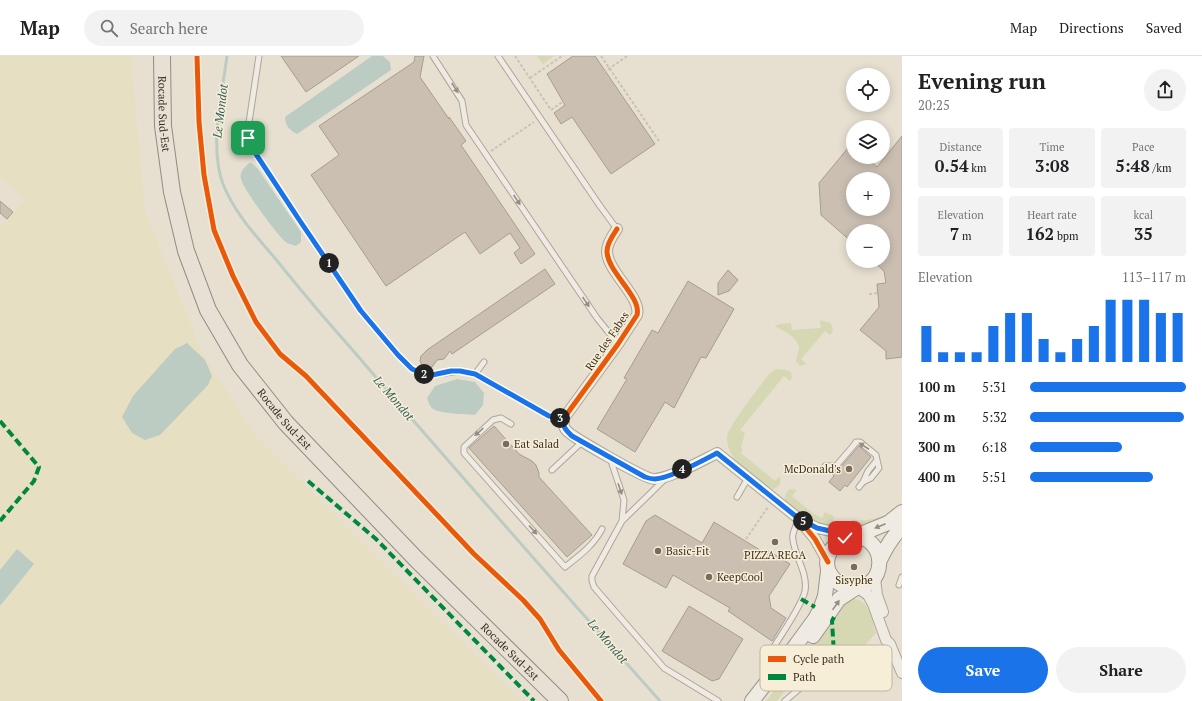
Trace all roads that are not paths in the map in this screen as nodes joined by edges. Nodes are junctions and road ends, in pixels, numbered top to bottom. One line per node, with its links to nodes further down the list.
1 (162, 56): 43 (main road, Rocade Sud-Est)
2 (259, 56): 8 (lane)
3 (433, 56): 6 (lane, one-way to 6)
4 (498, 56): 5 (lane)
5 (617, 229): 6 (street, Rue des Fabes)
6 (618, 344): 9 (street, Rue des Fabes)
7 (484, 362): 8 (lane)
8 (475, 374): 9 (lane)
9 (564, 418): 11 (street)
10 (511, 424): 23 (lane, one-way to 23)
11 (583, 441): 12 (street); 14 (lane)
12 (609, 458): 15 (street); 21 (lane, one-way to 21)
13 (825, 466): 17 (lane, one-way to 13)
14 (552, 470)
15 (668, 476): 16 (street); 21 (lane)
16 (748, 478): 18 (lane); 20 (street)
17 (859, 487)
18 (736, 498)
19 (902, 512): 24 (main road, one-way to 24)
20 (798, 518): 24 (street); 26 (street); 32 (lane)
21 (622, 521): 44 (lane)
22 (902, 526): 25 (main road)
23 (602, 529)
24 (854, 536): 25 (main road); 26 (main road)
25 (880, 560): 28 (main road)
26 (828, 567): 30 (main road); 33 (main road)
27 (902, 577): 29 (lane)
28 (875, 578): 30 (main road); 31 (street)
29 (899, 585)
30 (857, 588): 31 (street); 34 (main road, one-way to 30)
31 (890, 644)
32 (775, 645)
33 (795, 645)
34 (804, 645)
35 (892, 649): 37 (street)
36 (892, 660): 37 (lane)
37 (897, 660): 38 (street)
38 (902, 673)
39 (760, 691): 42 (main road)
40 (761, 691): 42 (main road, one-way to 40)
41 (797, 691): 45 (lane)
42 (754, 699)
43 (560, 701)
44 (718, 701)
45 (785, 701)

